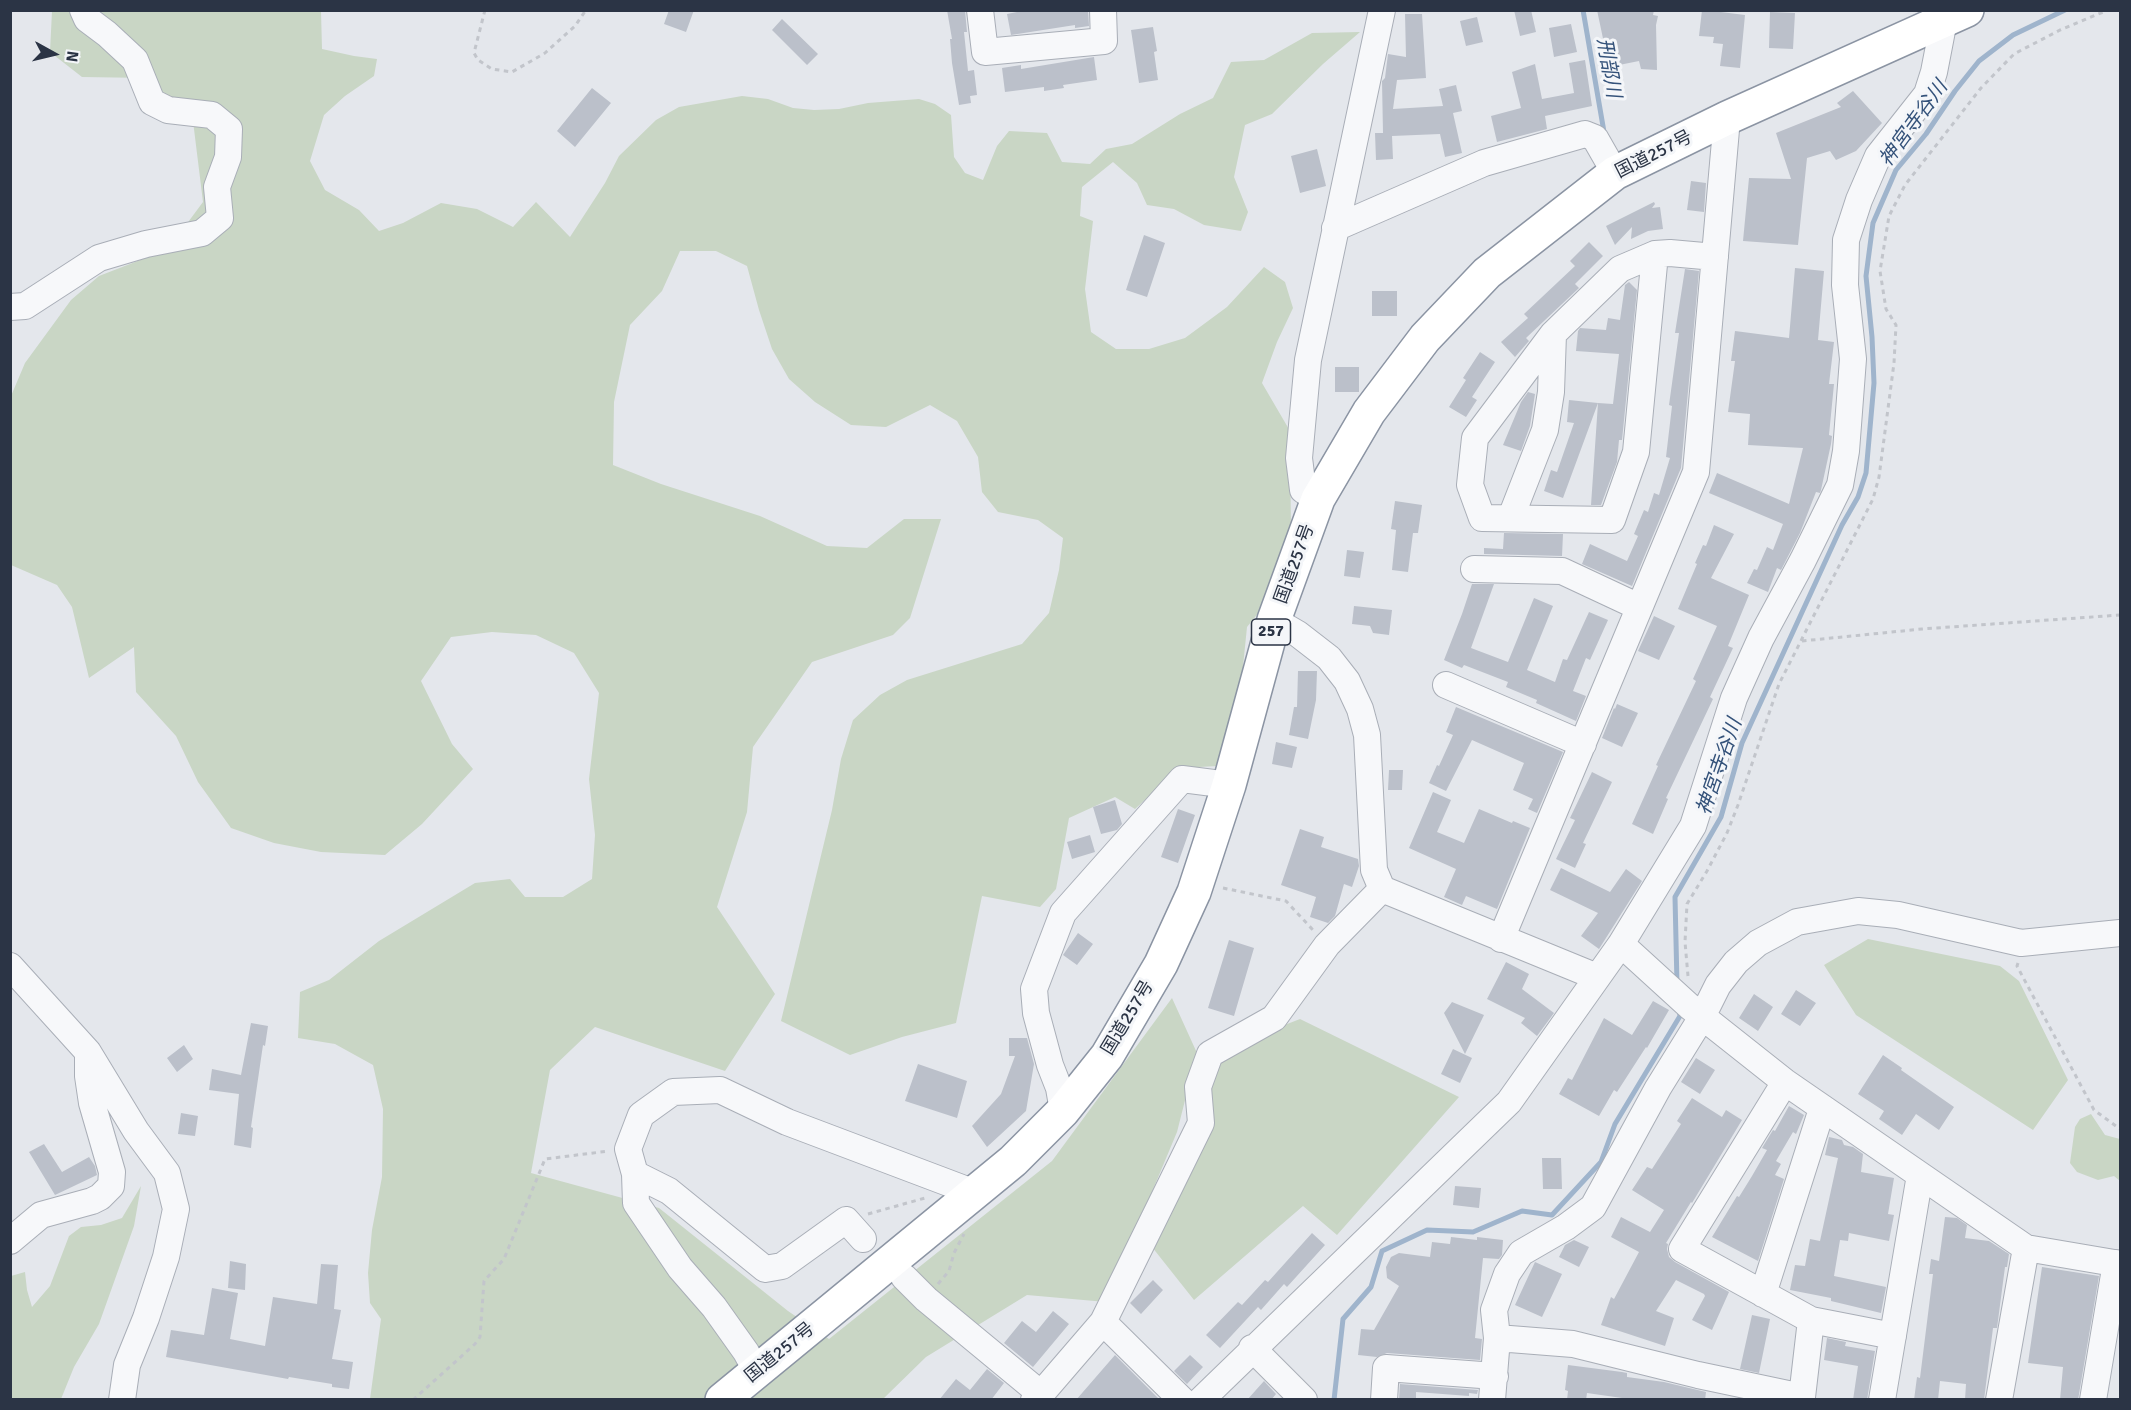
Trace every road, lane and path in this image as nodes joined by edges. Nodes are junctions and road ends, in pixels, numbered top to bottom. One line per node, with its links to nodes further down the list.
1 (83, 10): 13 (street)
2 (485, 10): 3 (path)
3 (586, 10)
4 (980, 10): 5 (street)
5 (1102, 10)
6 (1382, 10): 10 (street)
7 (1952, 14): 8 (highway, 国道257号 / 257); 30 (street)
8 (1727, 118): 9 (highway, 国道257号 / 257); 12 (street)
9 (1615, 173): 10 (street); 15 (highway, 国道257号 / 257)
10 (1335, 228): 15 (street)
11 (1655, 254): 12 (street); 14 (street); 16 (street)
12 (1715, 257): 18 (street)
13 (10, 307)
14 (1554, 334): 16 (street); 16 (street)
15 (1318, 499): 20 (highway, 国道257号 / 257)
16 (1511, 517)
17 (1474, 569): 18 (street)
18 (1639, 607): 23 (street)
19 (2121, 615): 21 (path)
20 (1274, 620): 24 (highway, 国道257号 / 257); 25 (street)
21 (1801, 641)
22 (1446, 685): 23 (street)
23 (1583, 744): 28 (street)
24 (1229, 785): 26 (highway, 国道257号 / 257); 38 (street)
25 (1382, 890): 28 (street); 31 (street)
26 (1194, 892): 31 (path); 38 (highway, 国道257号 / 257)
27 (2121, 933): 29 (street)
28 (1501, 939): 33 (street)
29 (2021, 943): 34 (street); 39 (path)
30 (1621, 944): 33 (street); 34 (street)
31 (1327, 945): 54 (street)
32 (10, 966): 35 (street)
33 (1597, 978): 57 (street)
34 (1696, 1012): 36 (street); 56 (street)
35 (88, 1052): 47 (street); 62 (street)
36 (1785, 1082): 37 (street); 51 (street)
37 (1822, 1109): 42 (street); 51 (street)
38 (1063, 1111): 43 (highway, 国道257号 / 257)
39 (2121, 1129)
40 (628, 1149): 41 (street); 43 (street); 63 (path)
41 (635, 1174): 45 (street); 58 (street)
42 (1920, 1175): 48 (street); 55 (street)
43 (975, 1193): 58 (highway, 国道257号 / 257)
44 (927, 1198): 45 (path)
45 (854, 1230)
46 (964, 1234): 52 (path)
47 (10, 1241)
48 (2026, 1248): 49 (street); 70 (street)
49 (2118, 1264): 71 (street)
50 (904, 1277): 52 (street)
51 (1763, 1294): 53 (street)
52 (926, 1299): 60 (street)
53 (1810, 1320): 55 (street); 61 (street)
54 (1103, 1322): 60 (street); 65 (street)
55 (1893, 1336): 69 (street)
56 (1497, 1338): 59 (street); 61 (street)
57 (1252, 1348): 66 (street); 67 (street)
58 (757, 1372): 64 (highway, 国道257号 / 257)
59 (1493, 1388): 68 (street)
60 (1038, 1397)
61 (1802, 1398)
62 (122, 1400)
63 (413, 1400)
64 (722, 1400)
65 (1182, 1400)
66 (1201, 1400)
67 (1305, 1400)
68 (1384, 1400)
69 (1882, 1400)
70 (1999, 1400)
71 (2093, 1400)

